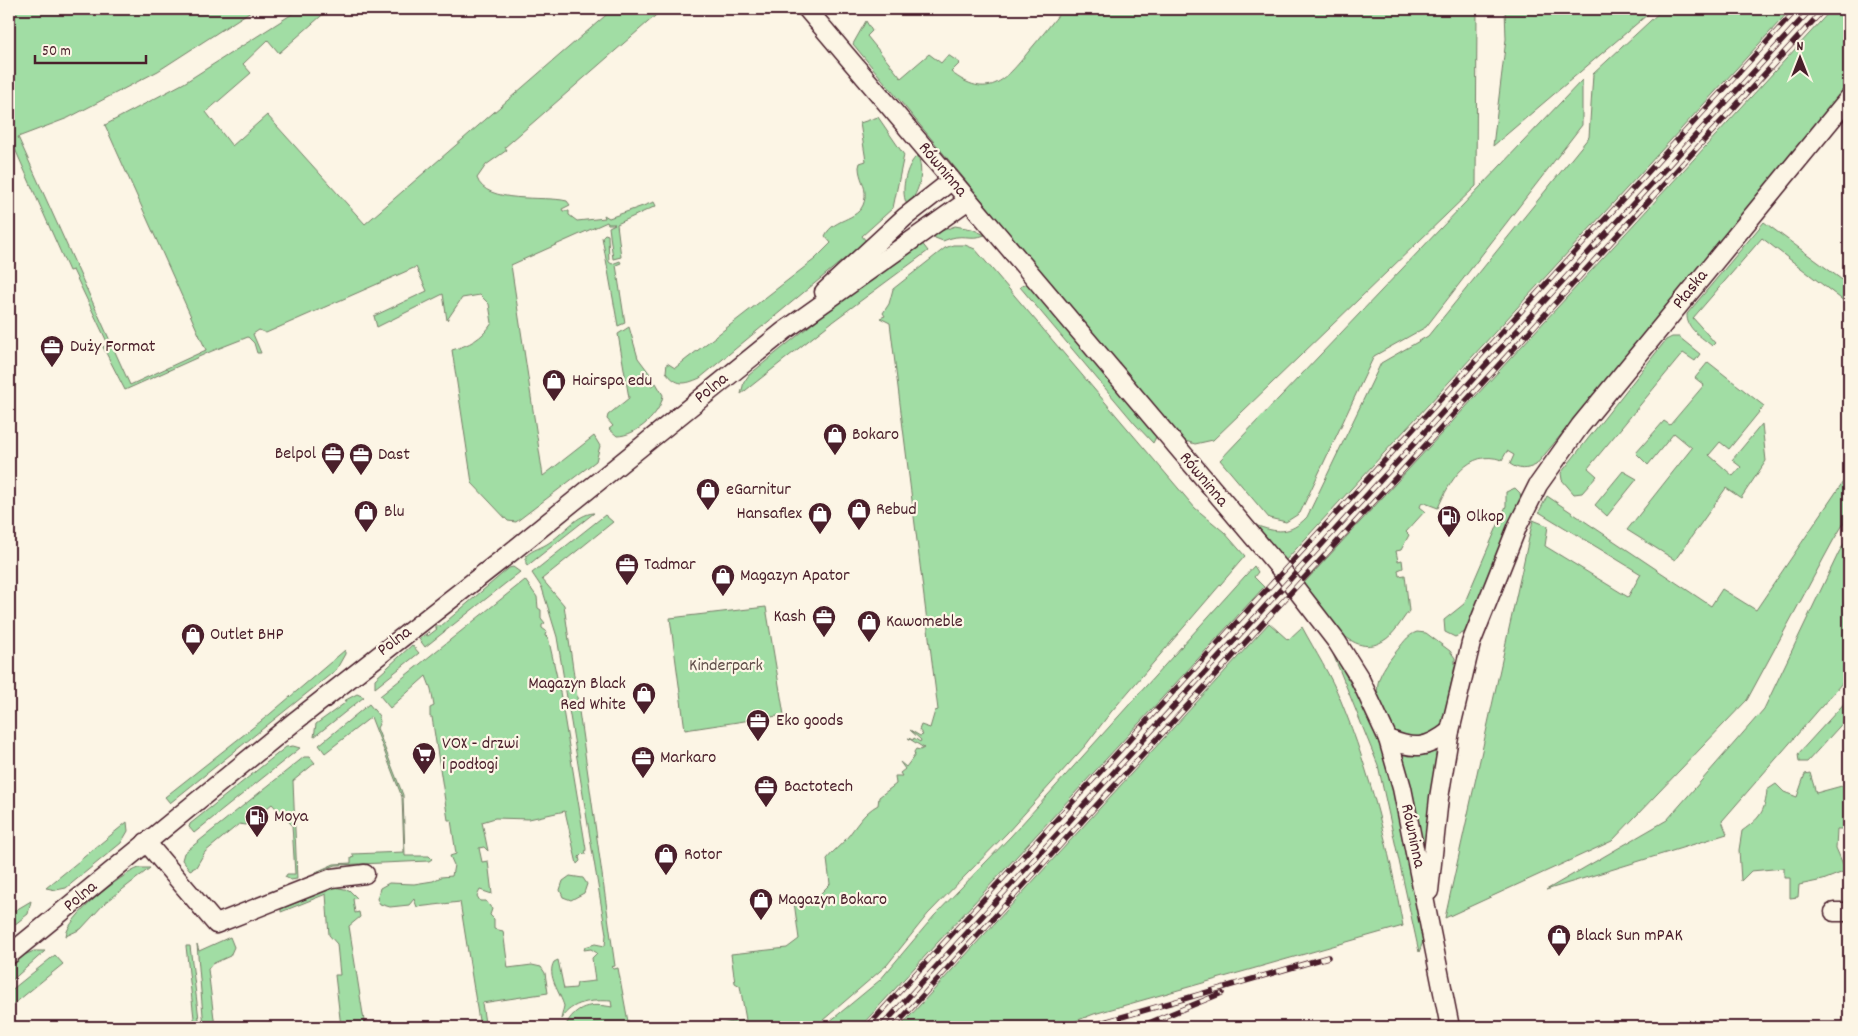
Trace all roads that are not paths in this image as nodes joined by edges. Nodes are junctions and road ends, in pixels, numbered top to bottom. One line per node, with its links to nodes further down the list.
1 (807, 9): 3 (street, Równinna)
2 (1849, 98): 6 (street, Płaska)
3 (951, 181): 4 (street, Równinna); 5 (street, Polna)
4 (967, 201): 5 (street, Polna); 7 (street, Równinna)
5 (784, 331): 8 (street, Polna)
6 (1450, 731): 7 (street); 10 (street, Płaska)
7 (1388, 739): 10 (street, Równinna)
8 (146, 842): 9 (street); 11 (street, Polna)
9 (365, 874)
10 (1428, 909): 12 (street, Równinna)
11 (9, 955)
12 (1450, 1027)

